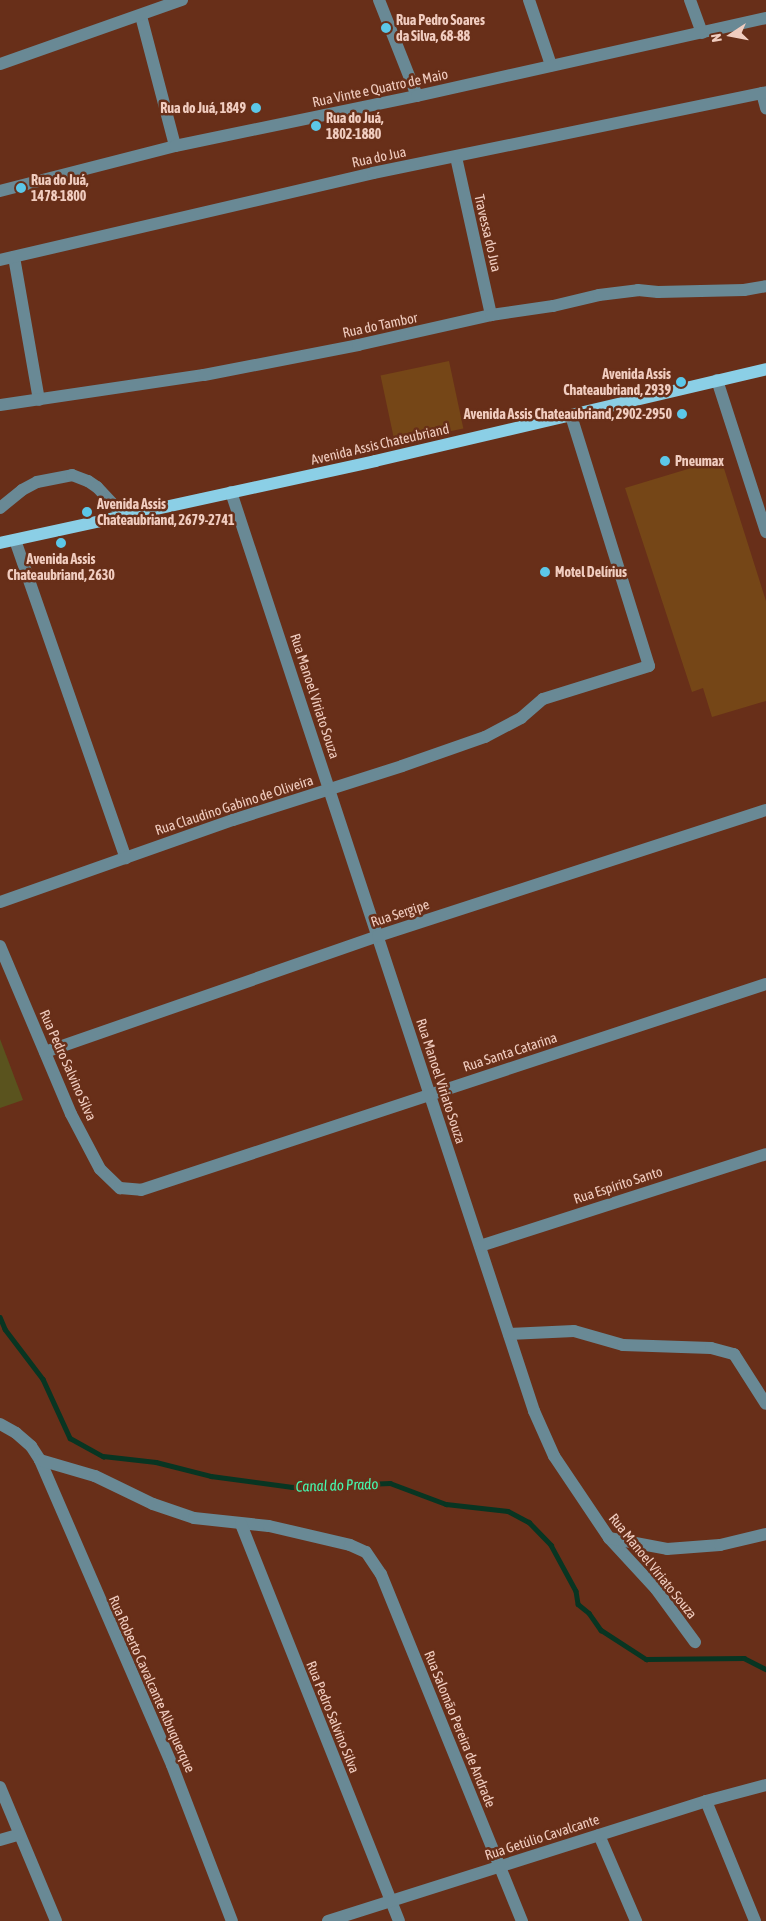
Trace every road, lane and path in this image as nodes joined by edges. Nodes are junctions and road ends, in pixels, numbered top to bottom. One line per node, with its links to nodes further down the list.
1 (182, 0): 5 (street)
2 (379, 0): 11 (street)
3 (529, 0): 9 (street)
4 (690, 0): 7 (street)
5 (140, 16): 8 (street); 13 (street)
6 (766, 18): 7 (street, Rua Vinte e Quatro de Maio)
7 (702, 33): 9 (street, Rua Vinte e Quatro de Maio)
8 (0, 64)
9 (551, 65): 11 (street, Rua Vinte e Quatro de Maio)
10 (764, 92): 12 (street); 14 (street, Rua do Jua)
11 (417, 96): 13 (street, Rua Vinte e Quatro de Maio)
12 (766, 108)
13 (175, 146): 15 (street, Rua Vinte e Quatro de Maio)
14 (456, 157): 16 (street, Rua do Jua); 19 (street, Travessa do Jua)
15 (0, 191)
16 (14, 257): 17 (street, Rua do Jua); 22 (street)
17 (0, 260)
18 (766, 286): 19 (street, Rua do Tambor)
19 (491, 315): 22 (street, Rua do Tambor)
20 (766, 369): 21 (main road, Avenida Assis Chateubriand)
21 (717, 380): 24 (main road, Avenida Assis Chateubriand); 28 (street)
22 (39, 400): 23 (street, Rua do Tambor)
23 (0, 405)
24 (571, 415): 25 (main road, Avenida Assis Chateubriand); 31 (street, Rua Claudino Gabino de Oliveira)
25 (231, 492): 27 (main road, Avenida Assis Chateubriand); 31 (street, Rua Manoel Viriato Souza)
26 (0, 508): 27 (street)
27 (123, 515): 29 (main road, Avenida Assis Chateubriand)
28 (766, 532)
29 (15, 540): 30 (main road, Avenida Assis Chateubriand); 33 (street)
30 (0, 543)
31 (329, 789): 33 (street, Rua Claudino Gabino de Oliveira); 35 (street, Rua Manoel Viriato Souza)
32 (766, 810): 35 (street, Rua Sergipe)
33 (126, 858): 34 (street, Rua Claudino Gabino de Oliveira)
34 (0, 902)
35 (378, 936): 38 (street, Rua Sergipe); 39 (street, Rua Manoel Viriato Souza)
36 (0, 946): 38 (street, Rua Pedro Salvino Silva)
37 (766, 984): 39 (street, Rua Santa Catarina)
38 (45, 1052): 41 (street, Rua Pedro Salvino Silva)
39 (430, 1095): 41 (street, Rua Santa Catarina); 42 (street, Rua Manoel Viriato Souza)
40 (766, 1154): 42 (street, Rua Espírito Santo)
41 (120, 1188)
42 (480, 1246): 43 (street, Rua Manoel Viriato Souza)
43 (509, 1334): 44 (street); 49 (street, Rua Manoel Viriato Souza)
44 (766, 1404)
45 (0, 1424): 46 (street, Rua Roberto Cavalcante Albuquerque)
46 (40, 1460): 47 (street); 60 (street, Rua Roberto Cavalcante Albuquerque)
47 (241, 1524): 57 (street, Rua Salomão Pereira de Andrade); 58 (street, Rua Pedro Salvino Silva)
48 (766, 1534): 49 (street)
49 (609, 1538): 50 (street, Rua Manoel Viriato Souza)
50 (694, 1642)
51 (766, 1786): 53 (street, Rua Getúlio Cavalcante)
52 (0, 1787): 55 (street)
53 (706, 1801): 54 (street, Rua Getúlio Cavalcante); 65 (street)
54 (599, 1834): 57 (street, Rua Getúlio Cavalcante); 64 (street)
55 (18, 1835): 56 (street); 59 (street)
56 (0, 1840)
57 (500, 1866): 58 (street, Rua Getúlio Cavalcante); 63 (street, Rua Salomão Pereira de Andrade)
58 (391, 1900): 61 (street, Rua Getúlio Cavalcante); 62 (street, Rua Pedro Salvino Silva)
59 (56, 1921)
60 (232, 1921)
61 (328, 1921)
62 (399, 1921)
63 (522, 1921)
64 (636, 1921)
65 (755, 1921)

